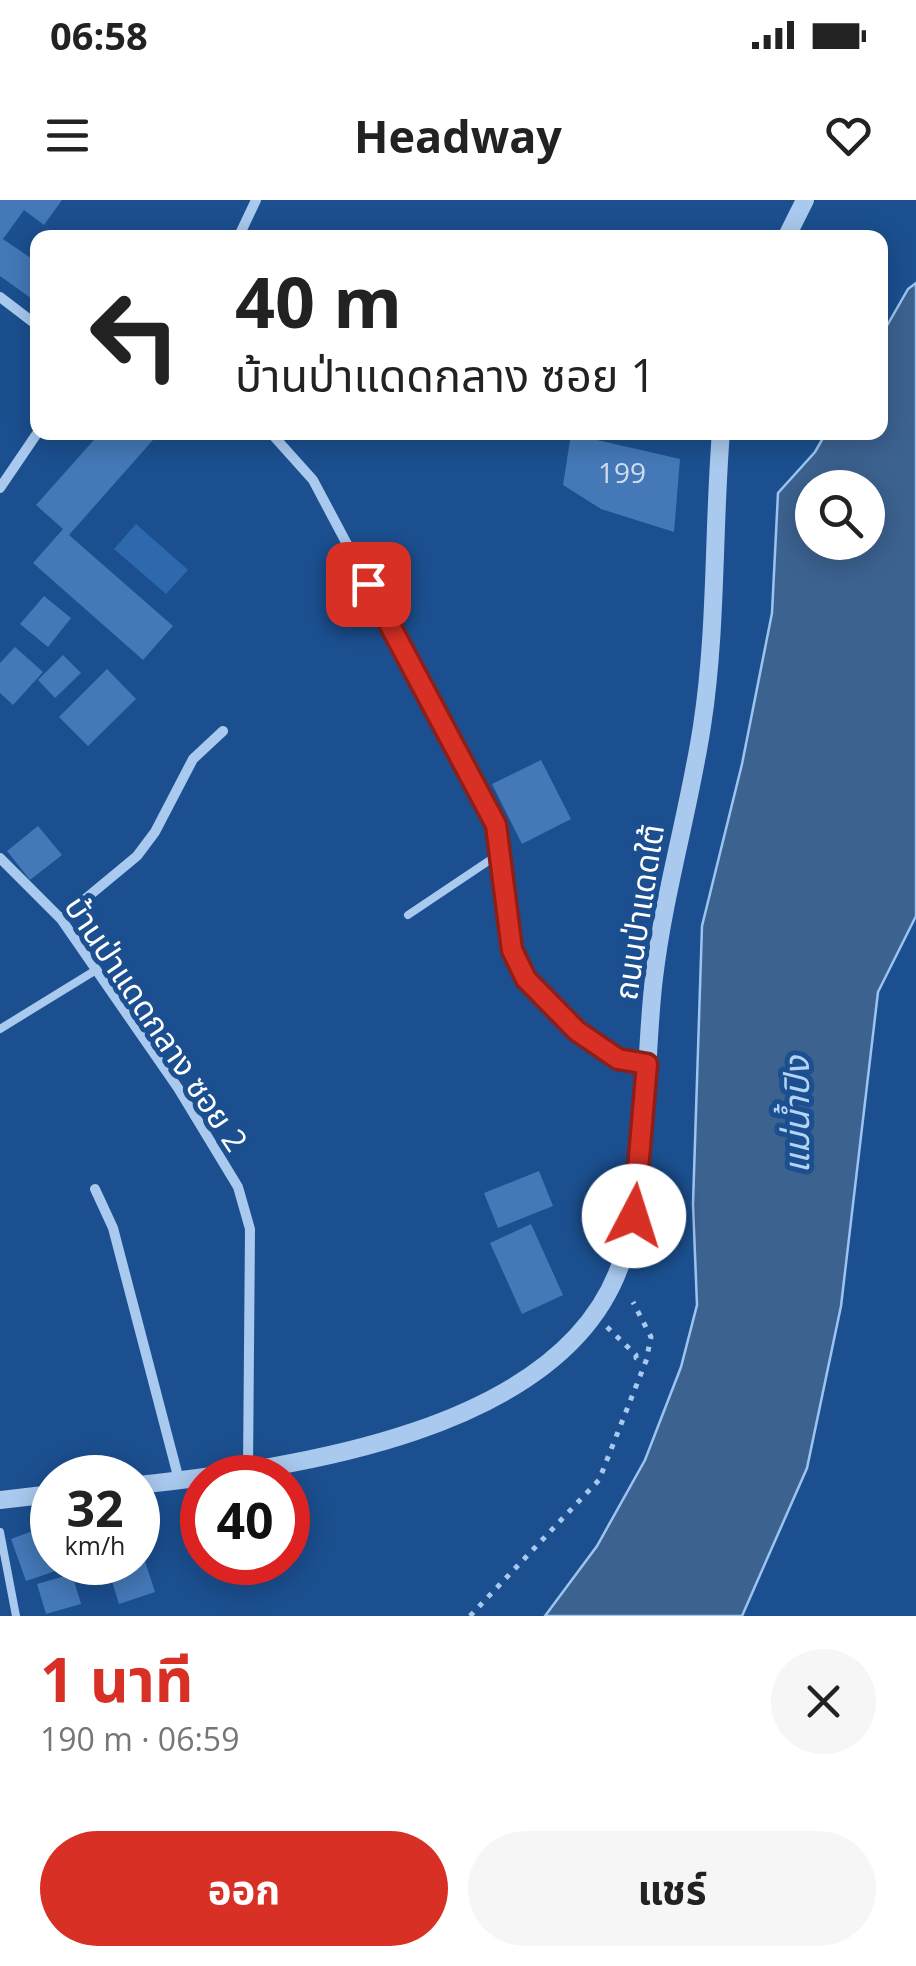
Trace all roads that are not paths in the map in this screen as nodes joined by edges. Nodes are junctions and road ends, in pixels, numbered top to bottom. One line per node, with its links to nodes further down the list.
1 (256, 200): 3 (street)
2 (805, 200): 4 (street)
3 (242, 230)
4 (790, 230)
5 (0, 297): 6 (street)
6 (30, 320)
7 (33, 440): 10 (street)
8 (277, 440): 12 (street)
9 (721, 440): 18 (street, ถนนป่าแดดใต้)
10 (0, 488)
11 (223, 730): 15 (street)
12 (500, 854): 14 (lane); 18 (street)
13 (0, 858): 15 (street, บ้านป่าแดดกลาง ซอย 2)
14 (408, 915)
15 (60, 920): 16 (street, บ้านป่าแดดกลาง ซอย 2)
16 (96, 970): 17 (lane); 20 (street, บ้านป่าแดดกลาง ซอย 2)
17 (0, 1029)
18 (647, 1064): 21 (street, ถนนป่าแดดใต้)
19 (96, 1189): 22 (street)
20 (248, 1455)
21 (310, 1456)
22 (179, 1480): 23 (street, ถนนป่าแดดใต้)
23 (160, 1482)
24 (30, 1497): 25 (street)
25 (0, 1500)
26 (0, 1532): 27 (lane)
27 (16, 1616)

